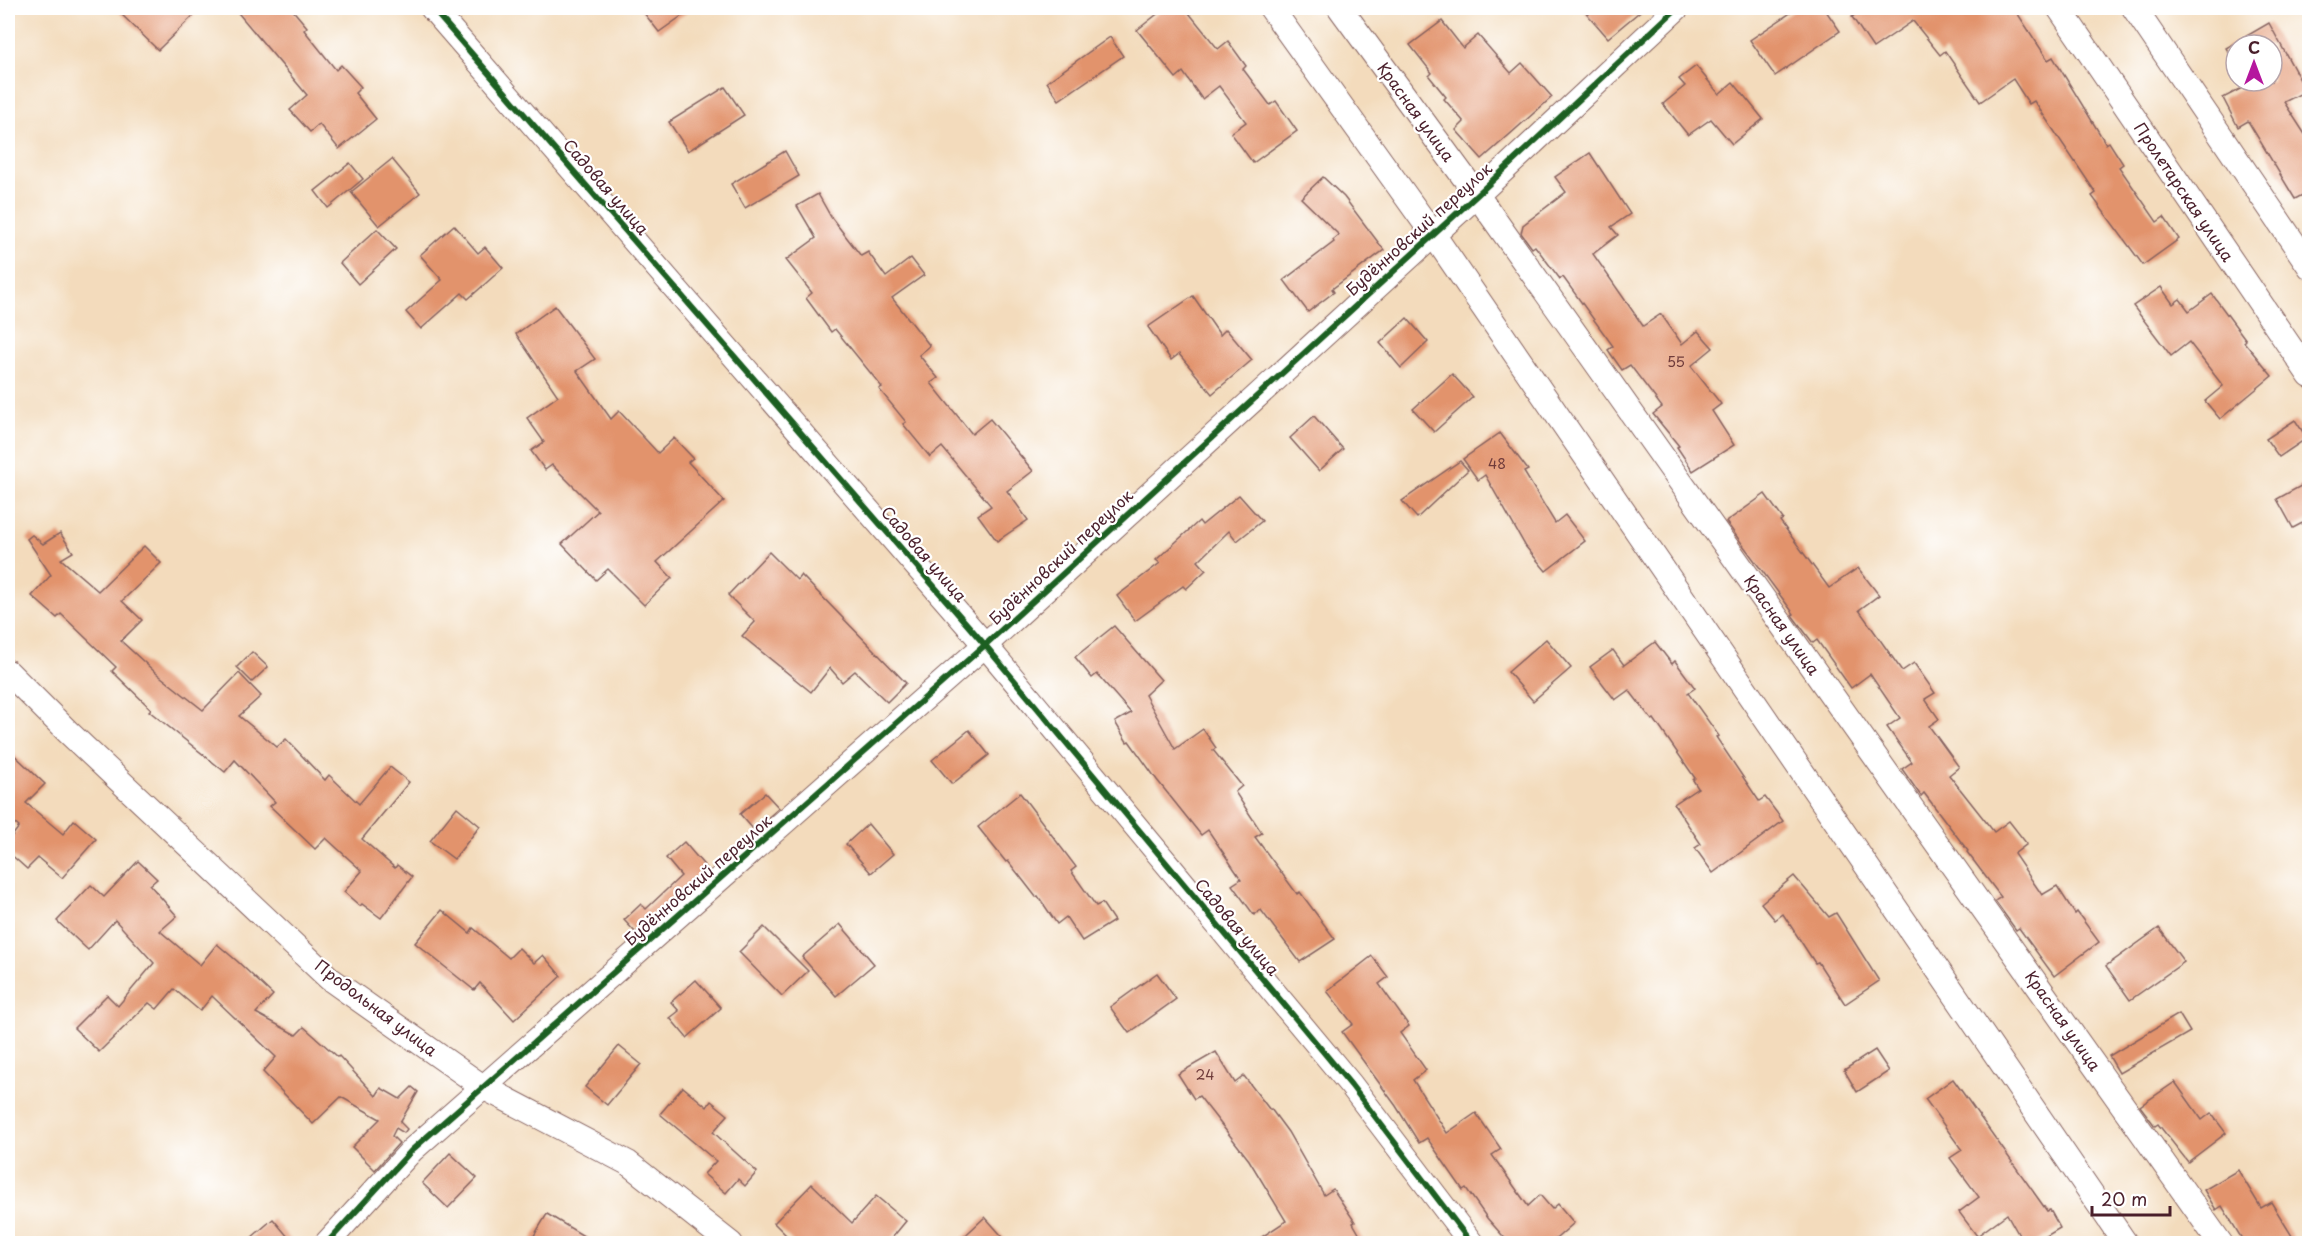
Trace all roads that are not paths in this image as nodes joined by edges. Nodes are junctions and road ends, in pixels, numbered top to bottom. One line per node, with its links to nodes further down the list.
1 (432, 8): 11 (street, Садовая улица)
2 (1271, 8): 8 (street)
3 (1340, 8): 7 (street, Красная улица)
4 (1677, 8): 7 (street, Будённовский переулок)
5 (2060, 8): 10 (street, Пролетарская улица)
6 (2134, 8): 9 (street)
7 (1477, 195): 8 (street, Будённовский переулок); 18 (street, Красная улица)
8 (1433, 234): 11 (street, Будённовский переулок); 17 (street)
9 (2310, 267)
10 (2310, 376)
11 (985, 645): 13 (street, Будённовский переулок); 16 (street, Садовая улица)
12 (8, 672): 13 (street, Продольная улица)
13 (483, 1086): 14 (street, Будённовский переулок); 15 (street, Продольная улица)
14 (326, 1244)
15 (731, 1244)
16 (1472, 1244)
17 (2126, 1244)
18 (2221, 1244)

